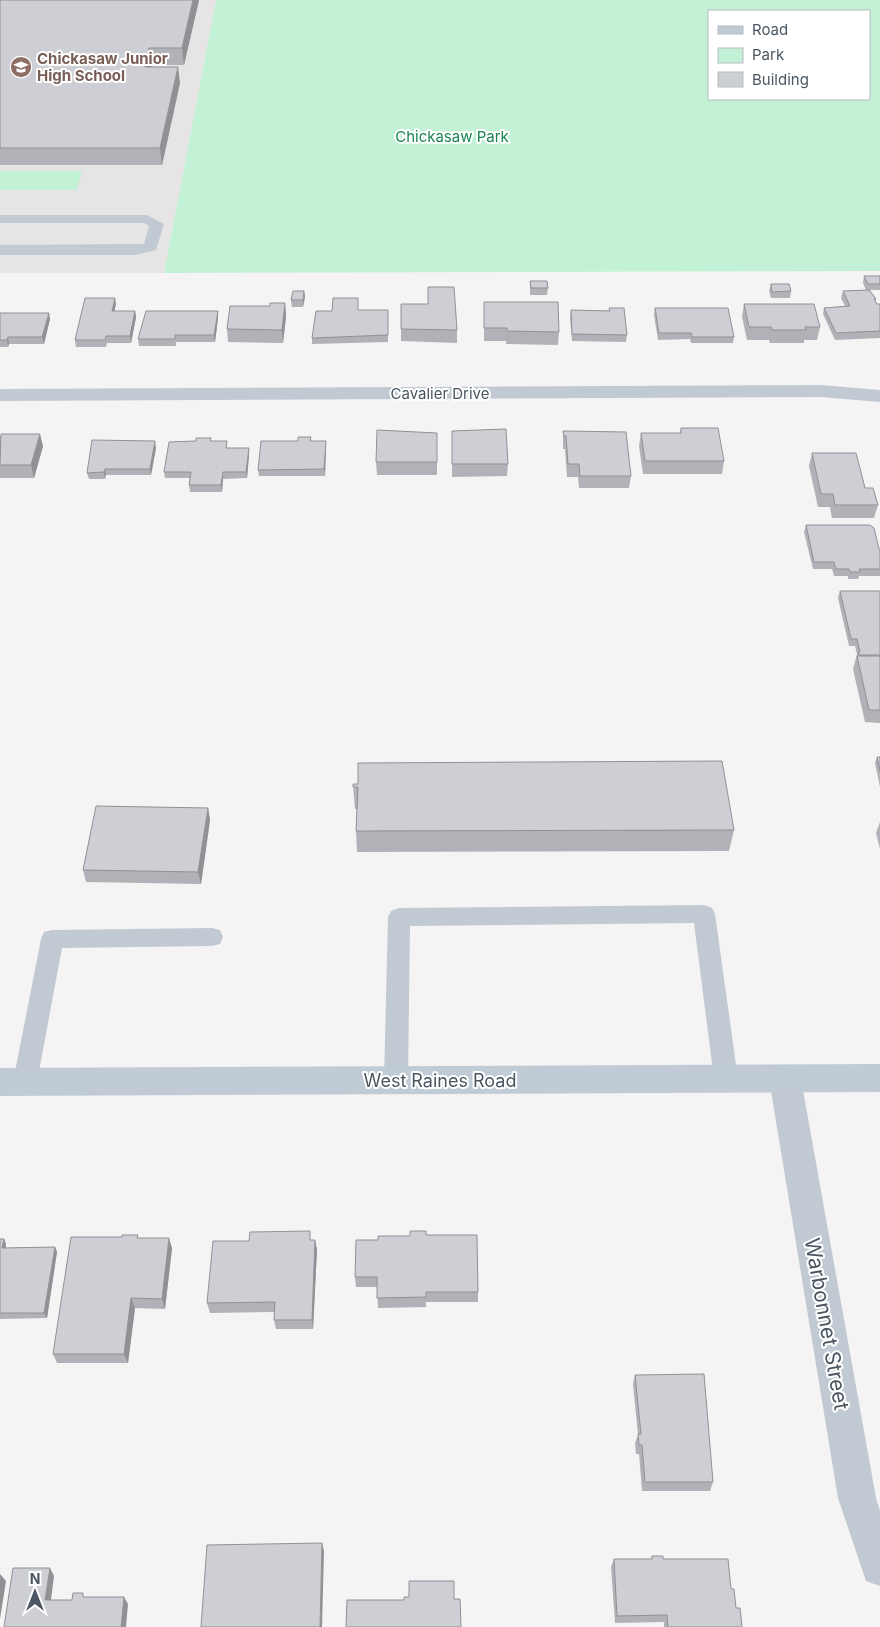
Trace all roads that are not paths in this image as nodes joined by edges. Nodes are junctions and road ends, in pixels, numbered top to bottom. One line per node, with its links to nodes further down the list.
1 (0, 219): 2 (lane)
2 (0, 250)
3 (0, 395): 4 (street, Cavalier Drive)
4 (880, 396)
5 (212, 937): 10 (lane)
6 (880, 1078): 8 (main road, West Raines Road)
7 (726, 1079): 8 (main road, West Raines Road); 9 (main road, West Raines Road); 9 (lane)
8 (785, 1079): 11 (street, Warbonnet Street)
9 (396, 1080): 10 (main road, West Raines Road)
10 (12, 1082)
11 (880, 1567)

